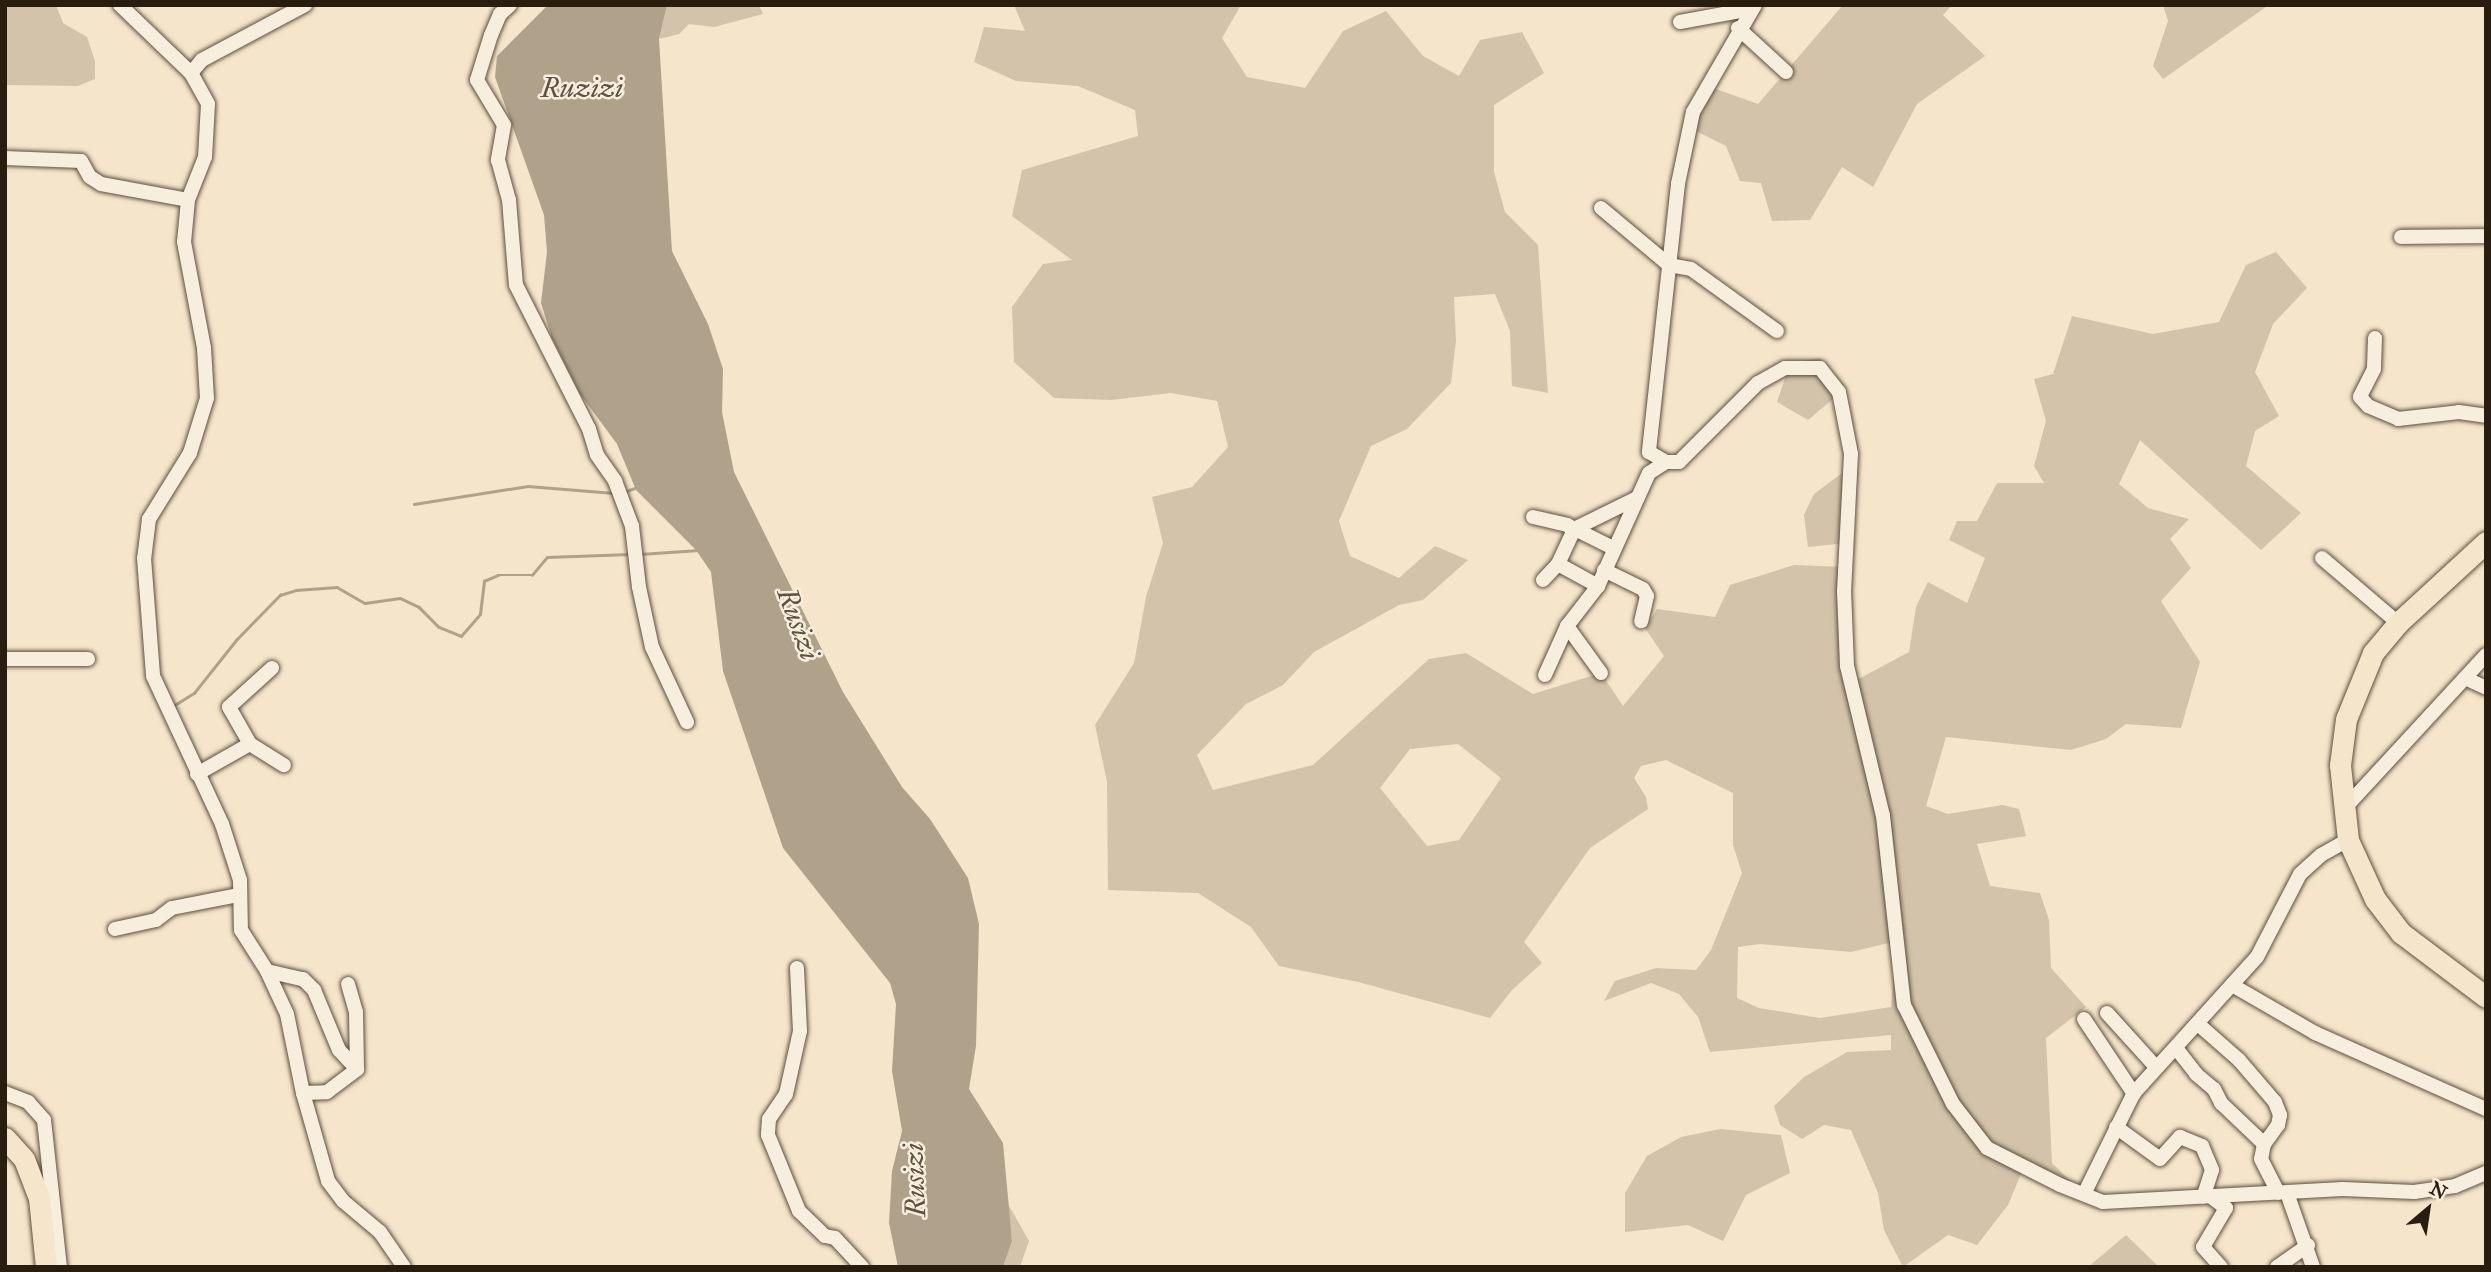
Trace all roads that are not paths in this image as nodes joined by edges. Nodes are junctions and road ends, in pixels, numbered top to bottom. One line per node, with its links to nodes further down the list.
1 (120, 5): 8 (street)
2 (305, 5): 8 (street)
3 (510, 5): 40 (street)
4 (1753, 7): 5 (street); 6 (street)
5 (1680, 22)
6 (1738, 28): 7 (street); 14 (street)
7 (1786, 72)
8 (191, 73): 10 (street)
9 (5, 158): 10 (street)
10 (188, 200): 43 (street)
11 (1601, 208): 14 (street)
12 (2486, 236): 13 (street)
13 (2401, 237)
14 (1669, 265): 15 (street); 18 (street)
15 (1777, 331)
16 (2375, 338): 17 (street)
17 (2486, 416)
18 (1666, 462): 19 (street); 68 (street)
19 (1636, 499): 21 (street); 23 (street)
20 (1534, 517): 21 (street)
21 (1574, 529): 23 (street); 25 (street)
22 (2486, 542): 30 (highway)
23 (1613, 548): 26 (street)
24 (2322, 558): 30 (street)
25 (1558, 564): 27 (street); 28 (street)
26 (1604, 569): 28 (street); 29 (street)
27 (1544, 580)
28 (1598, 586): 31 (street)
29 (1640, 621)
30 (2398, 623): 44 (highway)
31 (1567, 626): 36 (street); 37 (street)
32 (2486, 654): 38 (street)
33 (5, 659): 34 (street)
34 (88, 659)
35 (272, 668): 41 (street)
36 (1601, 673)
37 (1545, 675)
38 (2465, 678): 39 (street); 44 (street)
39 (2486, 688)
40 (687, 722)
41 (250, 744): 42 (street); 43 (street)
42 (284, 765)
43 (197, 774): 46 (street)
44 (2342, 812): 45 (highway)
45 (2348, 840): 51 (street); 52 (highway)
46 (238, 895): 47 (street); 49 (street)
47 (115, 929)
48 (797, 968): 74 (street)
49 (267, 971): 58 (street); 60 (street)
50 (348, 984): 58 (street)
51 (2232, 985): 55 (street); 62 (street)
52 (2486, 997)
53 (2107, 1013): 57 (street)
54 (2084, 1019): 61 (street)
55 (2198, 1024): 56 (street); 65 (street)
56 (2176, 1048): 57 (street); 65 (street)
57 (2156, 1067): 61 (street)
58 (357, 1069): 60 (street)
59 (5, 1093): 72 (street)
60 (303, 1093): 73 (street)
61 (2134, 1094): 63 (street)
62 (2486, 1109)
63 (2116, 1127): 68 (street); 69 (street)
64 (5, 1138): 71 (highway)
65 (2264, 1144): 67 (street)
66 (2486, 1173): 67 (street)
67 (2283, 1193): 69 (street); 70 (street)
68 (2084, 1194): 69 (street)
69 (2207, 1197): 75 (street)
70 (2308, 1245): 76 (street); 77 (street)
71 (46, 1267)
72 (60, 1267)
73 (404, 1267)
74 (862, 1267)
75 (2221, 1267)
76 (2277, 1267)
77 (2313, 1267)

